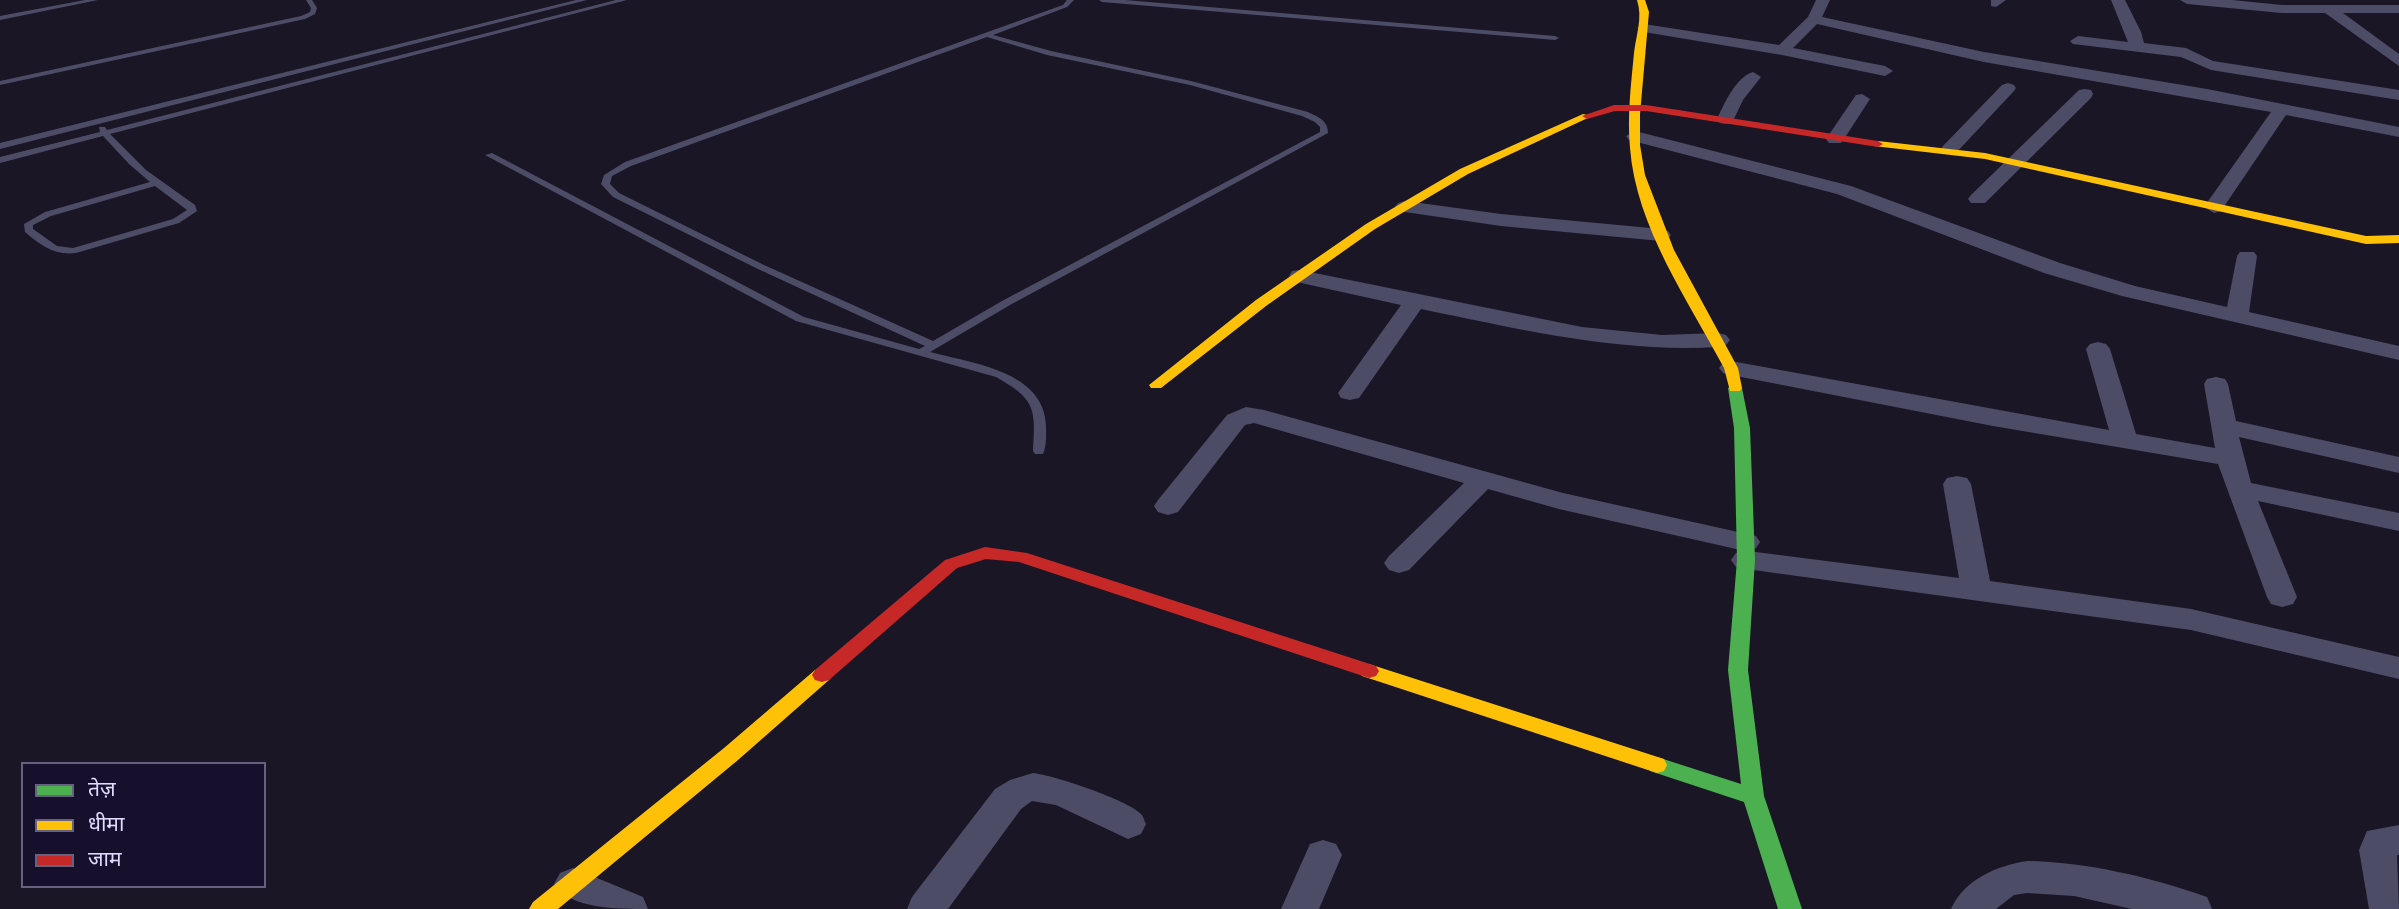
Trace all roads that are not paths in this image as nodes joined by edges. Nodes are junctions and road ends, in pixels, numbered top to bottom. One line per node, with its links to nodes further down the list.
1 (95, 0): 13 (lane)
2 (309, 0): 24 (lane)
3 (584, 0): 32 (lane)
4 (624, 0): 34 (lane)
5 (1071, 0): 16 (lane)
6 (1102, 0): 17 (lane)
7 (1640, 0): 15 (street)
8 (1824, 0): 14 (street)
9 (2118, 0): 19 (street)
10 (2187, 0): 12 (street)
11 (2399, 9): 12 (street)
12 (2331, 11): 21 (street)
13 (0, 18)
14 (1814, 19): 20 (street); 30 (street)
15 (1644, 28): 20 (street); 29 (street)
16 (990, 36): 53 (lane); 53 (lane)
17 (1555, 38)
18 (2078, 41): 19 (street)
19 (2137, 47): 27 (street)
20 (1782, 50): 22 (street)
21 (2399, 61)
22 (1885, 71)
23 (1753, 77): 31 (street)
24 (0, 83)
25 (2008, 88): 38 (street)
26 (2085, 94): 41 (street)
27 (2399, 95)
28 (1862, 99): 36 (street)
29 (1636, 107): 31 (street); 35 (street); 44 (street)
30 (2281, 109): 33 (street); 45 (street)
31 (1726, 119): 36 (street)
32 (97, 122): 34 (lane); 37 (lane)
33 (2399, 132)
34 (105, 133): 40 (lane); 42 (lane)
35 (1635, 136): 46 (street); 51 (street)
36 (1835, 139): 38 (street)
37 (0, 146)
38 (1949, 150): 41 (street)
39 (489, 155): 55 (lane)
40 (0, 160)
41 (2016, 163): 43 (street); 45 (street)
42 (155, 183): 42 (lane)
43 (1978, 199)
44 (1405, 207): 46 (street); 49 (street)
45 (2214, 208): 47 (street)
46 (1661, 234): 52 (street)
47 (2399, 239)
48 (2247, 256): 51 (street)
49 (1300, 276): 50 (street); 59 (street)
50 (1415, 301): 52 (street); 60 (street)
51 (2237, 314): 56 (street)
52 (1718, 340): 57 (street)
53 (932, 345): 55 (lane)
54 (2098, 349): 62 (street)
55 (920, 353): 63 (lane)
56 (2399, 353)
57 (1731, 368): 62 (street); 71 (street)
58 (2216, 384): 61 (street)
59 (1156, 385)
60 (1350, 393)
61 (2224, 426): 64 (street); 65 (street)
62 (2125, 439): 64 (street)
63 (1039, 452)
64 (2230, 458): 68 (street)
65 (2399, 465)
66 (1482, 480): 69 (street); 71 (street); 72 (street)
67 (1957, 484): 73 (street)
68 (2239, 489): 70 (street); 74 (street)
69 (1168, 506)
70 (2399, 522)
71 (1746, 551): 73 (street); 76 (street)
72 (1399, 563)
73 (1976, 587): 75 (street)
74 (2282, 597)
75 (2399, 668)
76 (1753, 796): 80 (street); 85 (street)
77 (1128, 824): 83 (street)
78 (2399, 840): 88 (street)
79 (1323, 855): 84 (street)
80 (573, 884): 81 (street); 82 (street)
81 (541, 909)
82 (629, 909)
83 (926, 909)
84 (1300, 909)
85 (1790, 909)
86 (1970, 909): 87 (street)
87 (2193, 909)
88 (2388, 909)

